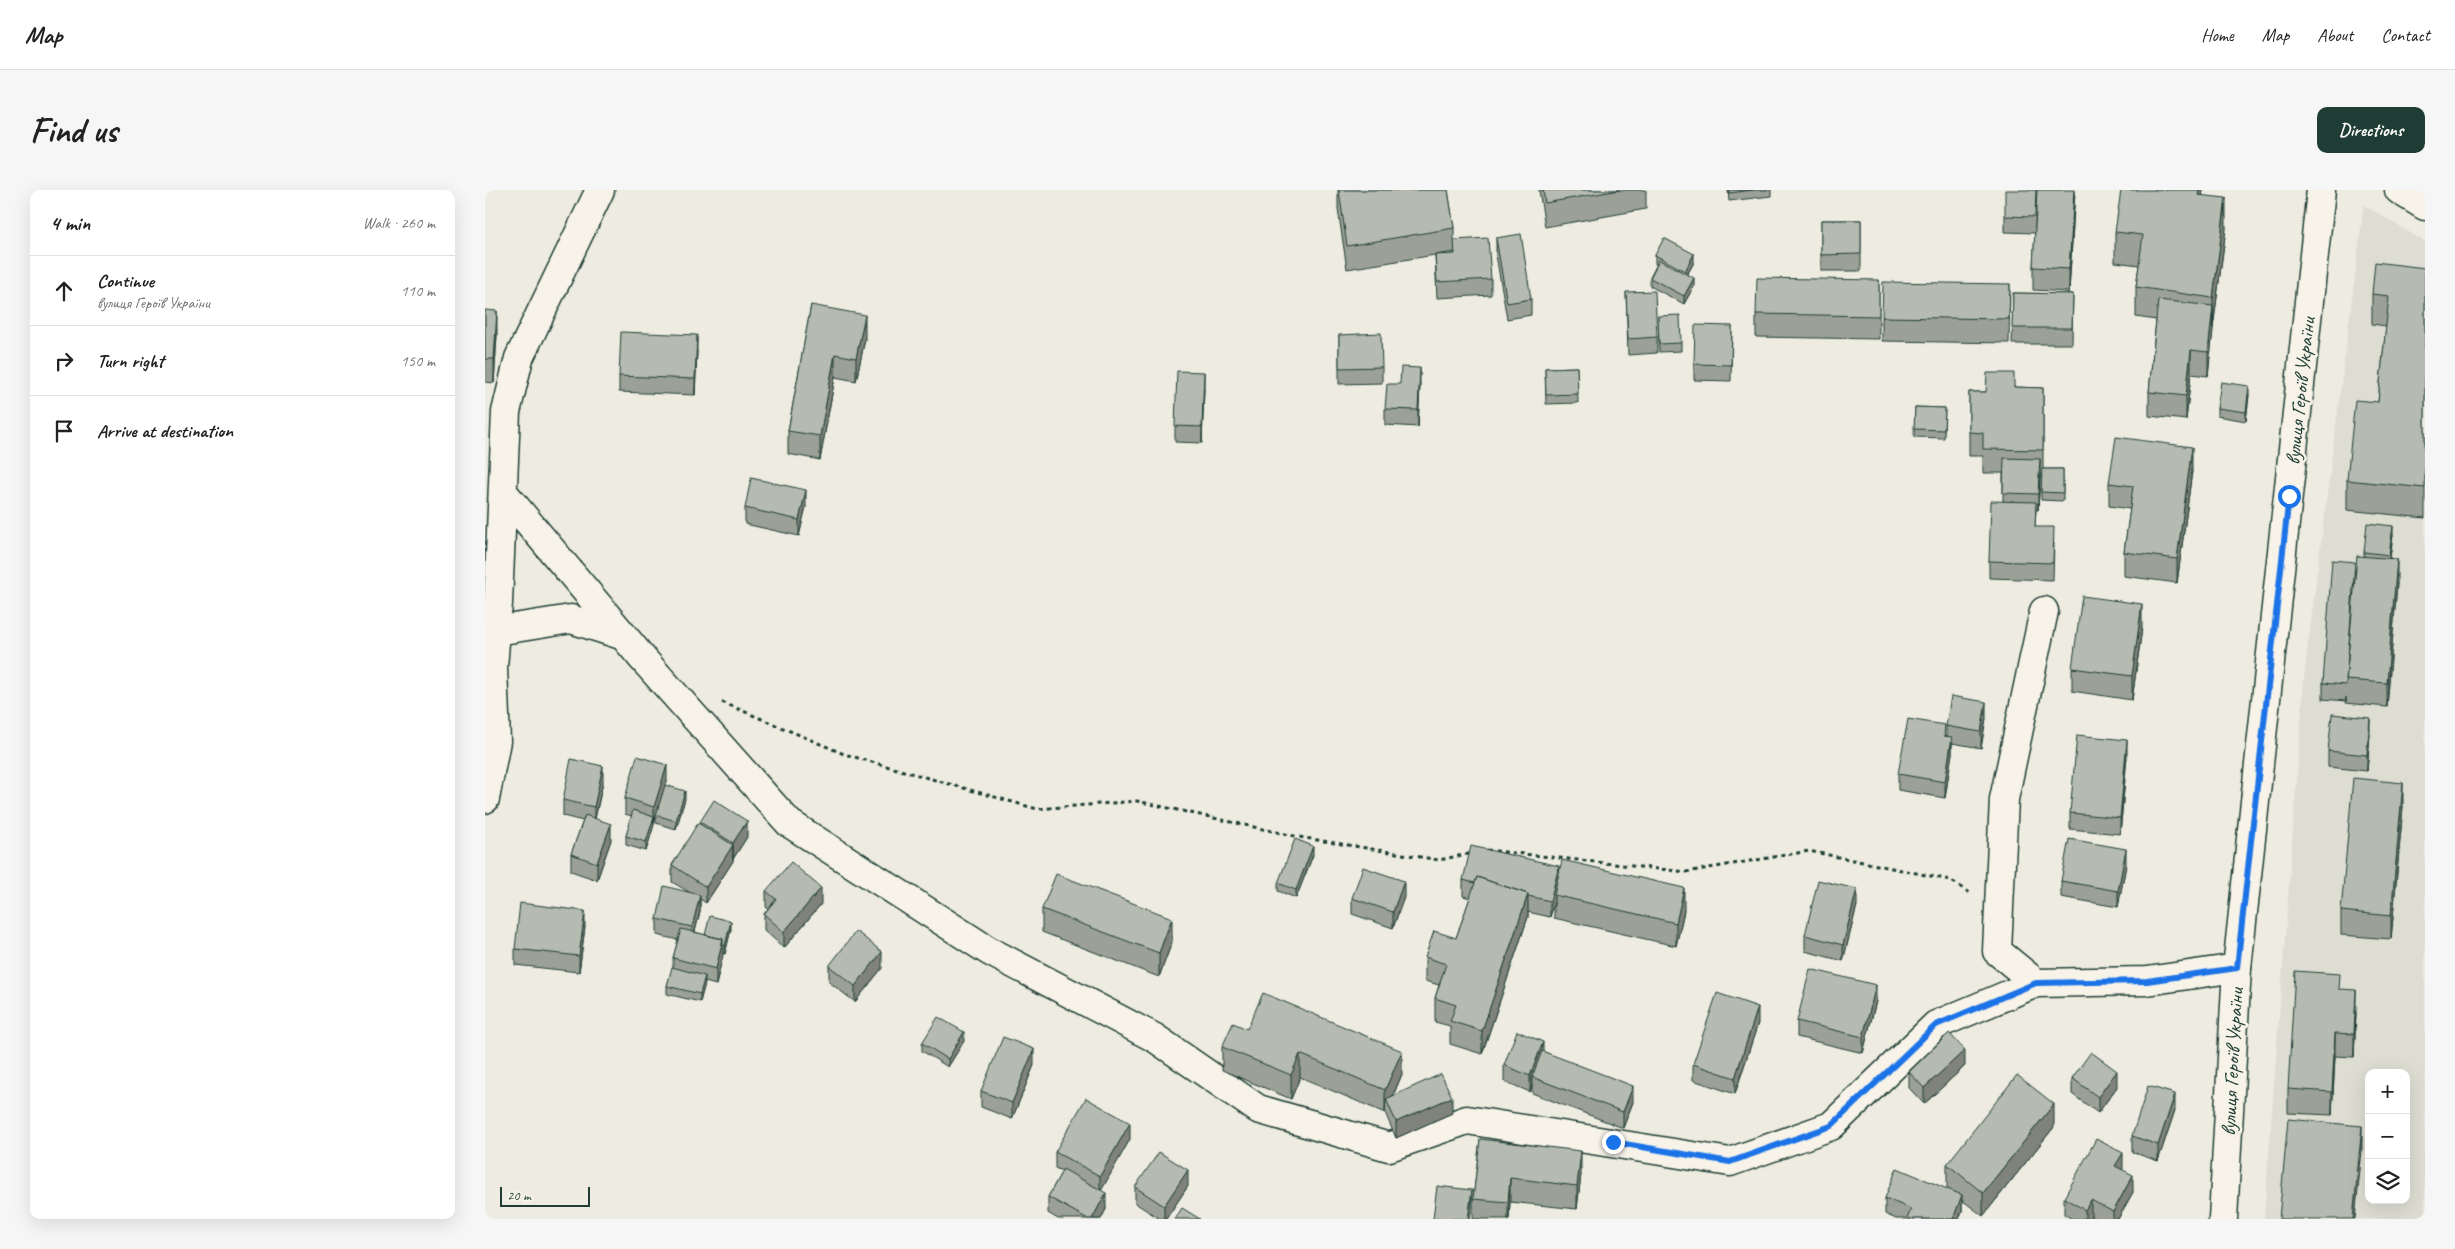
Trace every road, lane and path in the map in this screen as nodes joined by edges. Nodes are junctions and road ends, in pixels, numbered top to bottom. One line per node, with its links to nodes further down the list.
1 (600, 190): 5 (street)
2 (2321, 190): 13 (street, вулиця Героїв України)
3 (2399, 190): 4 (street)
4 (2425, 206)
5 (503, 492): 7 (street); 8 (street)
6 (2044, 611): 12 (street)
7 (496, 631): 8 (street); 9 (street)
8 (624, 636): 14 (street)
9 (489, 671): 11 (street)
10 (718, 701): 12 (path)
11 (485, 799)
12 (1999, 912): 14 (street)
13 (2237, 968): 14 (street); 15 (street, вулиця Героїв України)
14 (2036, 983)
15 (2223, 1219)

